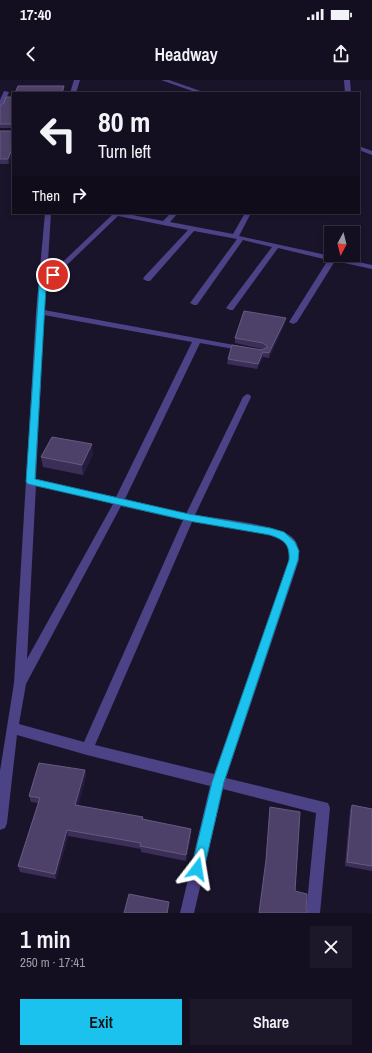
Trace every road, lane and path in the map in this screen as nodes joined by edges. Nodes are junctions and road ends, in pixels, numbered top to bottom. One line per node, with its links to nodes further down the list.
1 (77, 80): 5 (street)
2 (164, 80): 6 (street)
3 (346, 80): 7 (street)
4 (6, 92): 8 (street)
5 (73, 92)
6 (200, 92)
7 (348, 92)
8 (0, 107)
9 (360, 148): 10 (street)
10 (372, 153)
11 (48, 214): 25 (street)
12 (114, 214): 25 (street)
13 (120, 214): 16 (street)
14 (174, 214): 16 (street)
15 (248, 214): 18 (street)
16 (165, 223): 17 (street)
17 (192, 229): 18 (street); 24 (street)
18 (238, 238): 19 (street); 26 (street)
19 (276, 246): 20 (street); 27 (street)
20 (324, 256)
21 (330, 262): 29 (street)
22 (350, 262): 23 (street)
23 (372, 267)
24 (147, 279)
25 (42, 285): 28 (street)
26 (194, 303)
27 (230, 308)
28 (40, 312): 30 (street); 33 (street)
29 (293, 322)
30 (197, 340): 31 (street); 34 (street)
31 (254, 351)
32 (247, 397): 35 (street)
33 (31, 482): 34 (street); 36 (street)
34 (119, 501): 35 (street); 36 (street)
35 (189, 518): 38 (street); 39 (street)
36 (20, 683): 37 (street)
37 (12, 728): 38 (street); 40 (street)
38 (87, 749): 39 (street)
39 (218, 782): 41 (street); 42 (street)
40 (0, 823)
41 (187, 913)
42 (313, 913)

